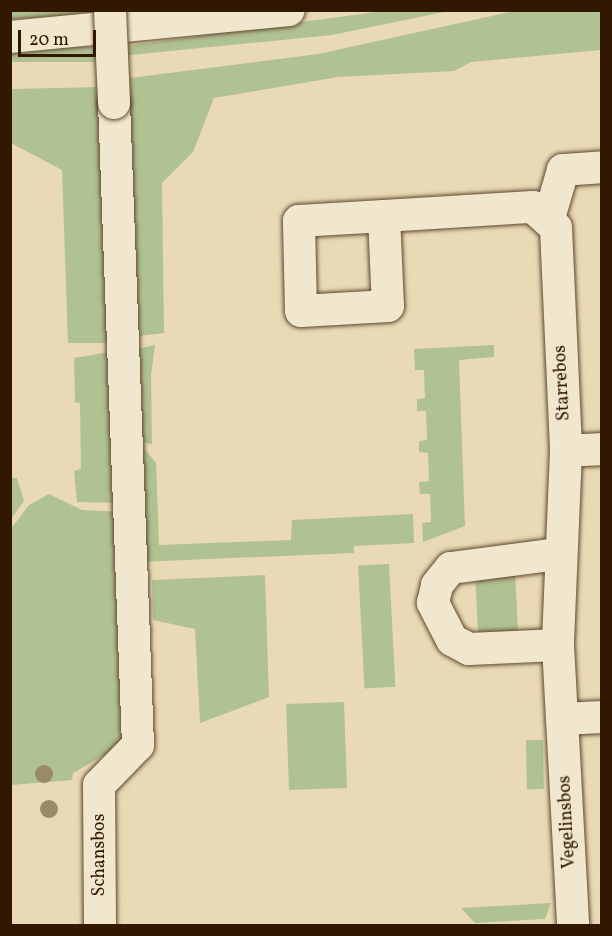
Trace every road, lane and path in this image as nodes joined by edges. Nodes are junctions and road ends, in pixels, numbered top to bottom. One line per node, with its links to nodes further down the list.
1 (110, 10): 13 (street, Schansbos, bridge)
2 (289, 10): 3 (street)
3 (10, 37)
4 (602, 166): 6 (street)
5 (384, 216): 6 (street)
6 (549, 218): 8 (street, Starrebos)
7 (602, 449): 8 (street)
8 (566, 451): 9 (street, Starrebos)
9 (559, 554): 10 (street, Starrebos); 10 (street)
10 (558, 645): 12 (street, Starrebos)
11 (602, 717): 12 (street)
12 (562, 719): 14 (street, Vegelinsbos)
13 (100, 926)
14 (573, 926)

